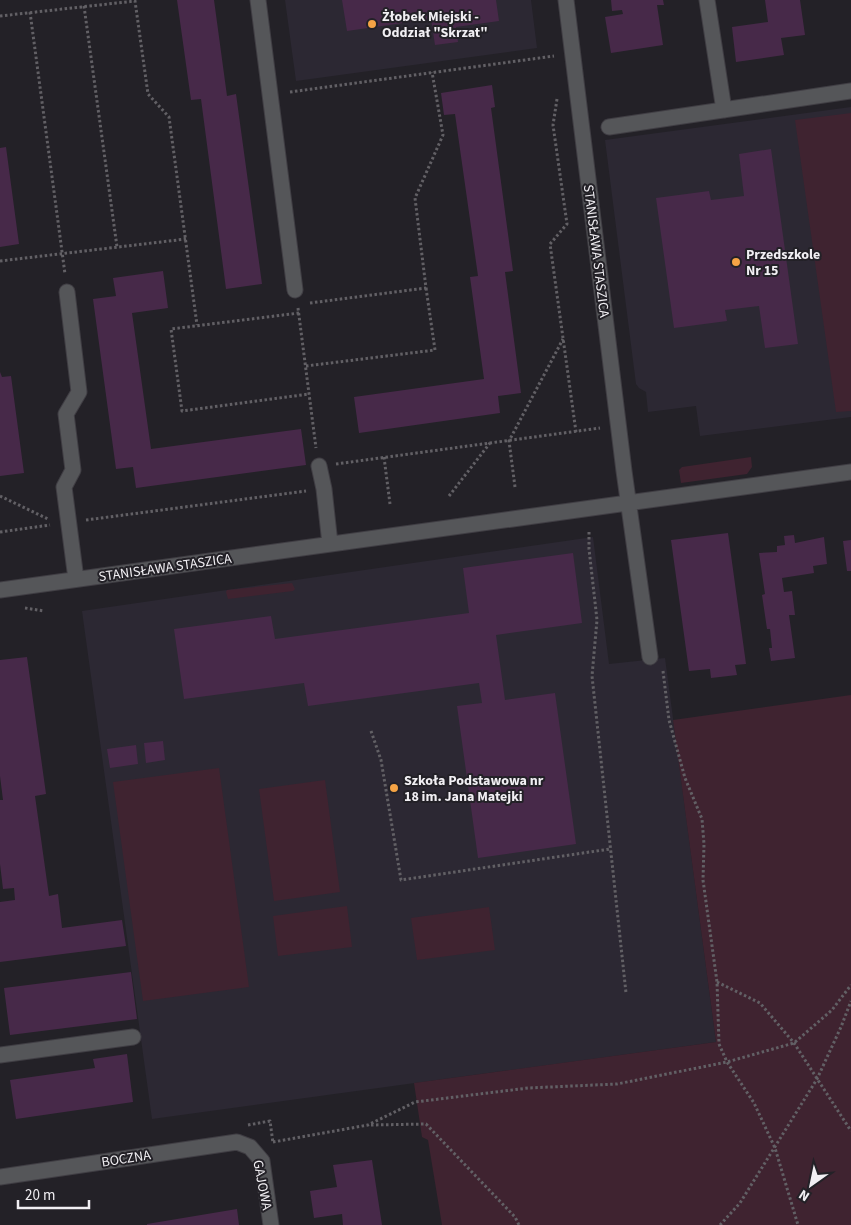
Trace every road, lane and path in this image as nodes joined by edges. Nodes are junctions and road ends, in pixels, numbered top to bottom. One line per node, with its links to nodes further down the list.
1 (258, 0): 19 (street)
2 (566, 0): 39 (street, STANISŁAWA STASZICA)
3 (707, 0): 12 (street)
4 (84, 6): 5 (path); 14 (path); 15 (path)
5 (30, 12): 6 (path); 16 (path)
6 (0, 16)
7 (555, 65): 8 (path)
8 (432, 72): 10 (path); 18 (path)
9 (851, 91): 12 (street)
10 (286, 92)
11 (559, 92): 25 (path)
12 (724, 110): 13 (street)
13 (609, 127)
14 (186, 239): 15 (path); 24 (path)
15 (117, 247): 16 (path)
16 (62, 254): 17 (path); 20 (path)
17 (0, 261)
18 (426, 288): 21 (path); 26 (path)
19 (295, 290)
20 (67, 292): 41 (street)
21 (308, 304)
22 (293, 306): 23 (path)
23 (299, 313): 24 (path); 26 (path)
24 (198, 325): 27 (path)
25 (563, 339): 29 (path); 30 (path)
26 (306, 366): 27 (path)
27 (309, 394): 33 (path)
28 (601, 428): 29 (path)
29 (576, 432): 30 (path)
30 (509, 440): 31 (path); 35 (path)
31 (490, 443): 32 (path); 38 (path)
32 (384, 457): 33 (path); 40 (path)
33 (319, 466): 36 (street)
34 (851, 472): 39 (street, STANISŁAWA STASZICA)
35 (515, 487)
36 (324, 489): 41 (path); 44 (street)
37 (0, 496): 42 (path)
38 (449, 496)
39 (629, 502): 44 (street, STANISŁAWA STASZICA); 47 (street)
40 (390, 504)
41 (69, 522): 45 (street)
42 (0, 532)
43 (589, 532): 49 (path)
44 (330, 544): 45 (street, STANISŁAWA STASZICA)
45 (76, 580): 46 (street, STANISŁAWA STASZICA)
46 (0, 590)
47 (649, 653): 50 (path)
48 (371, 731): 49 (path)
49 (610, 849): 52 (path)
50 (717, 982): 55 (path); 57 (path)
51 (851, 985): 55 (path)
52 (626, 992)
53 (851, 1001): 58 (path)
54 (134, 1037): 56 (street)
55 (794, 1043): 57 (path); 58 (path)
56 (0, 1055)
57 (726, 1062): 59 (path); 63 (path)
58 (817, 1079): 60 (path); 63 (path)
59 (368, 1125): 61 (path); 66 (path)
60 (851, 1132)
61 (273, 1142)
62 (250, 1147): 64 (street, BOCZNA); 65 (street, GAJOWA)
63 (775, 1148): 67 (path); 68 (path)
64 (0, 1177)
65 (271, 1225)
66 (518, 1225)
67 (720, 1225)
68 (798, 1225)

